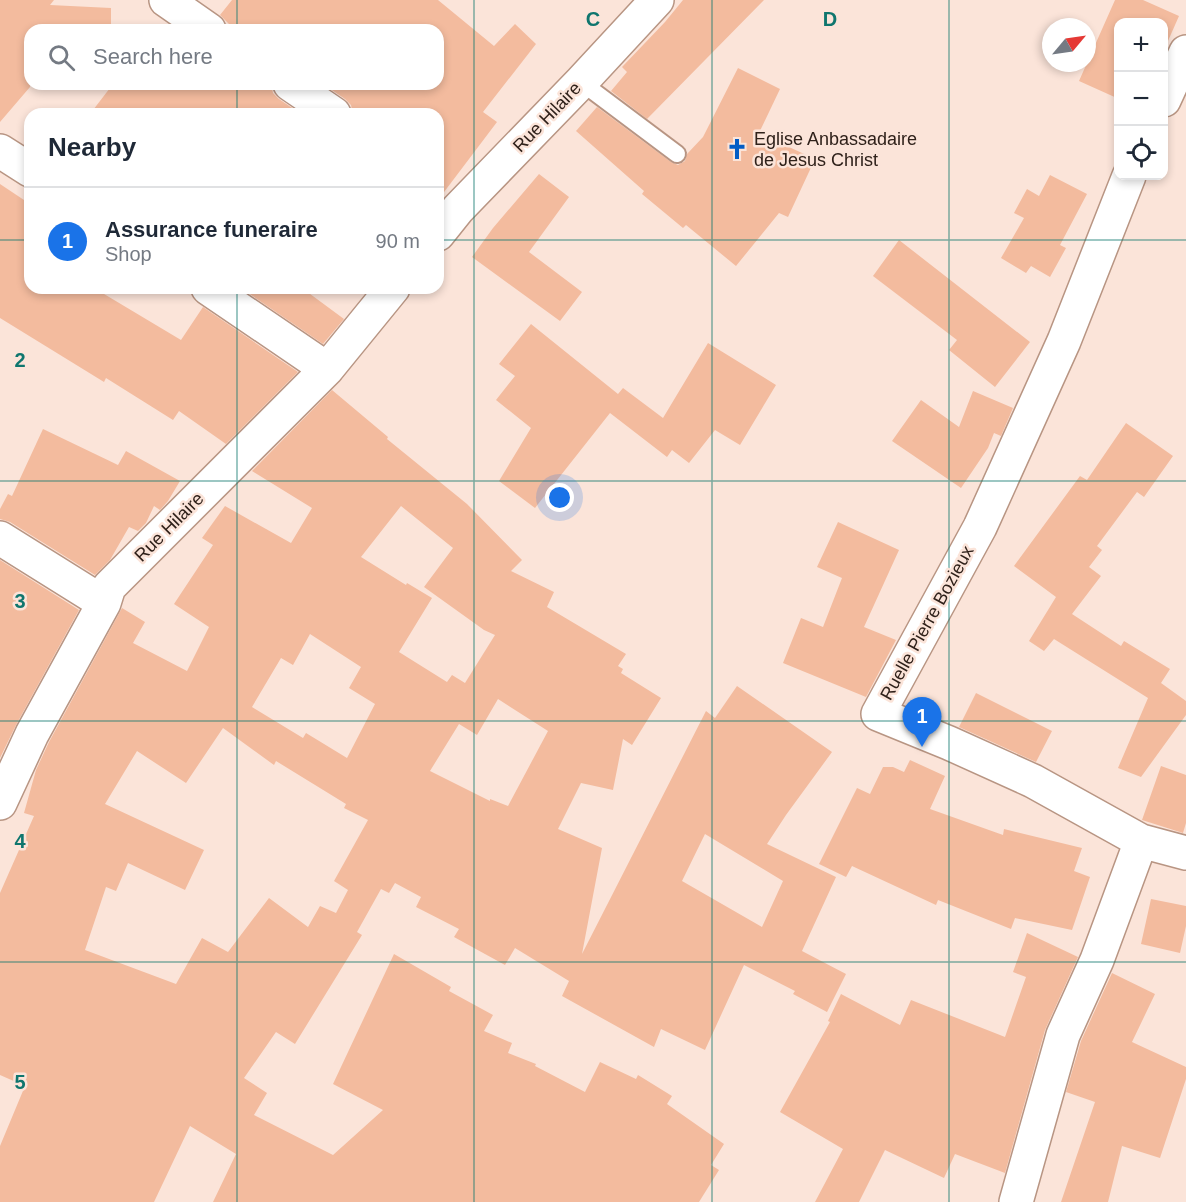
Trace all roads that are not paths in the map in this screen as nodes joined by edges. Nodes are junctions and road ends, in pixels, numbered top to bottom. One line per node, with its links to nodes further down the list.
1 (657, 0): 5 (street, Rue Hilaire)
2 (181, 4): 3 (street)
3 (203, 24)
4 (1186, 52): 7 (street)
5 (581, 82): 10 (lane); 13 (street, Rue Hilaire)
6 (299, 90): 8 (street)
7 (1168, 91)
8 (325, 108)
9 (0, 151): 11 (street)
10 (677, 154)
11 (24, 166)
12 (1127, 180): 20 (street, Ruelle Pierre Bozieux)
13 (448, 201)
14 (217, 294): 16 (street)
15 (388, 294): 16 (street, Rue Hilaire)
16 (327, 369): 18 (street, Rue Hilaire)
17 (0, 538): 18 (street)
18 (104, 603): 19 (street, Rue Hilaire)
19 (0, 803)
20 (1142, 842): 21 (street); 22 (street)
21 (1186, 853)
22 (1016, 1202)

